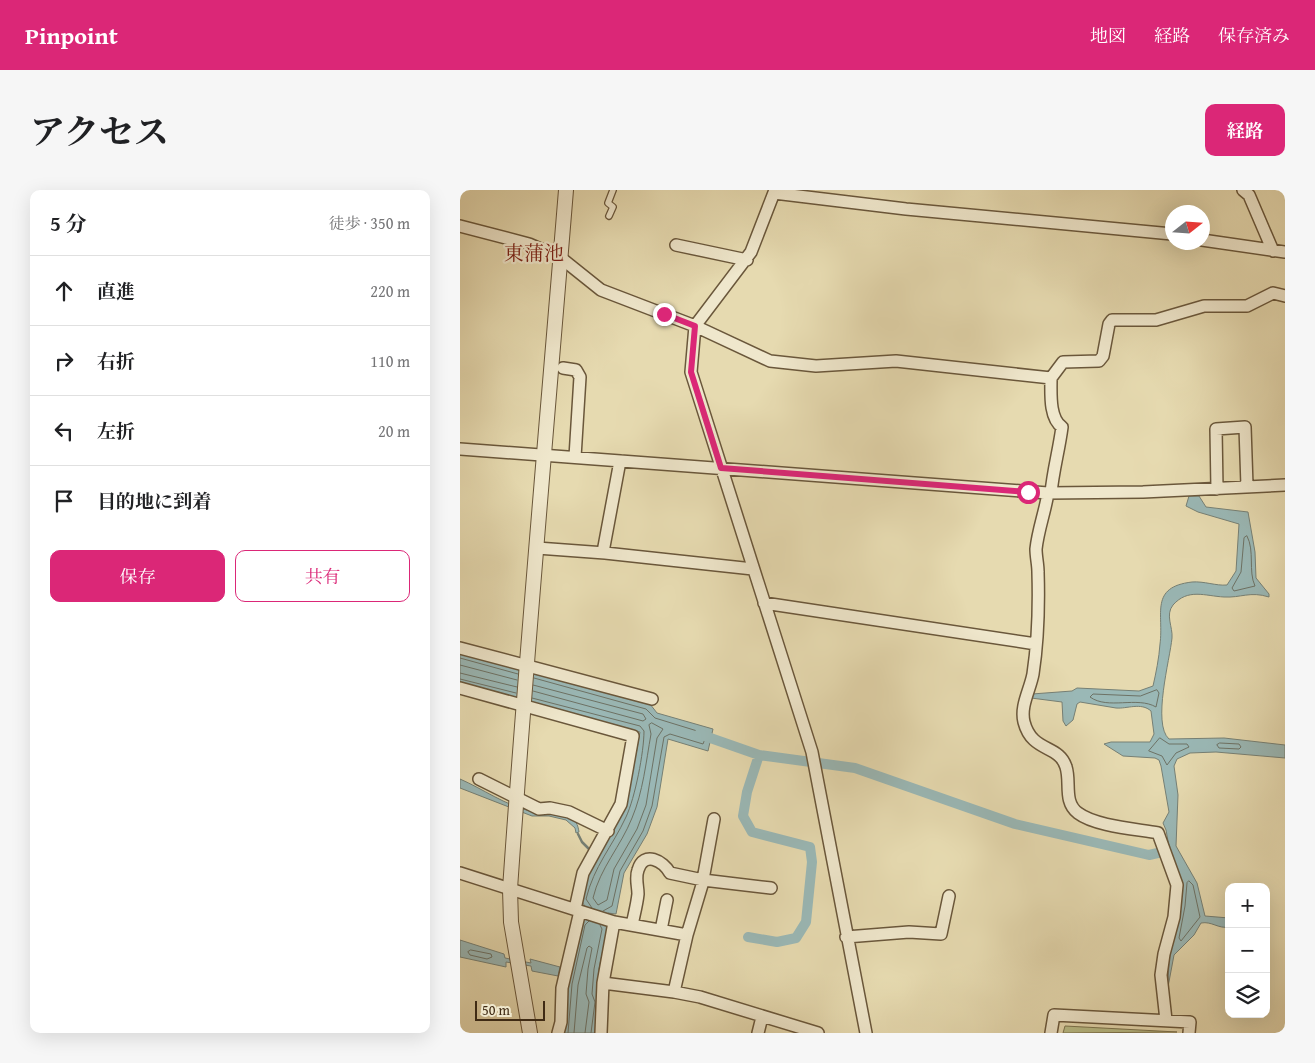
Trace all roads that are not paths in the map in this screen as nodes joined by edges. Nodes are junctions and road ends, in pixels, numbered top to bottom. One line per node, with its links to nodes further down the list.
1 (566, 190): 12 (street)
2 (613, 190): 5 (lane)
3 (1244, 190): 10 (street)
4 (772, 191): 7 (street); 13 (street)
5 (609, 216)
6 (460, 226): 12 (street)
7 (1165, 233)
8 (1210, 241): 10 (street)
9 (676, 245): 13 (street)
10 (1273, 251): 11 (street)
11 (1285, 252)
12 (561, 258): 15 (street); 19 (street)
13 (747, 260): 15 (street)
14 (1285, 296): 17 (street)
15 (695, 326): 17 (street); 22 (street)
16 (563, 368): 20 (street)
17 (1051, 378): 26 (street)
18 (460, 449): 19 (street)
19 (546, 455): 20 (street); 27 (street)
20 (575, 457): 21 (street)
21 (620, 461): 22 (street); 28 (street)
22 (721, 468): 26 (street); 29 (street)
23 (1285, 485): 24 (street)
24 (1247, 486): 25 (street); 25 (street)
25 (1217, 489): 26 (street)
26 (1050, 493): 31 (street)
27 (537, 548): 28 (street); 33 (street)
28 (603, 552): 29 (street)
29 (753, 569): 30 (street)
30 (764, 603): 31 (street); 52 (street)
31 (1036, 644): 56 (street)
32 (460, 648): 33 (street)
33 (525, 670): 35 (street); 36 (street)
34 (460, 688): 36 (street)
35 (652, 700)
36 (523, 701): 38 (street); 40 (street)
37 (479, 779): 38 (street)
38 (516, 798): 40 (street); 44 (street)
39 (714, 819): 42 (street)
40 (608, 831): 47 (street)
41 (460, 873): 44 (street)
42 (703, 880): 43 (street); 49 (street); 51 (street)
43 (772, 888)
44 (510, 889): 47 (street); 57 (street)
45 (949, 896): 52 (street)
46 (667, 900): 50 (street)
47 (580, 911): 48 (street); 58 (street)
48 (611, 920): 49 (street); 53 (street)
49 (632, 925): 50 (street)
50 (660, 930): 51 (street)
51 (687, 935): 54 (street)
52 (846, 936): 62 (street)
53 (603, 983): 54 (street); 59 (street)
54 (674, 992): 55 (street)
55 (762, 1017): 60 (street); 61 (street)
56 (1166, 1020): 63 (street); 64 (street)
57 (530, 1033)
58 (558, 1033)
59 (601, 1033)
60 (758, 1033)
61 (818, 1033)
62 (866, 1033)
63 (1051, 1033)
64 (1189, 1033)

